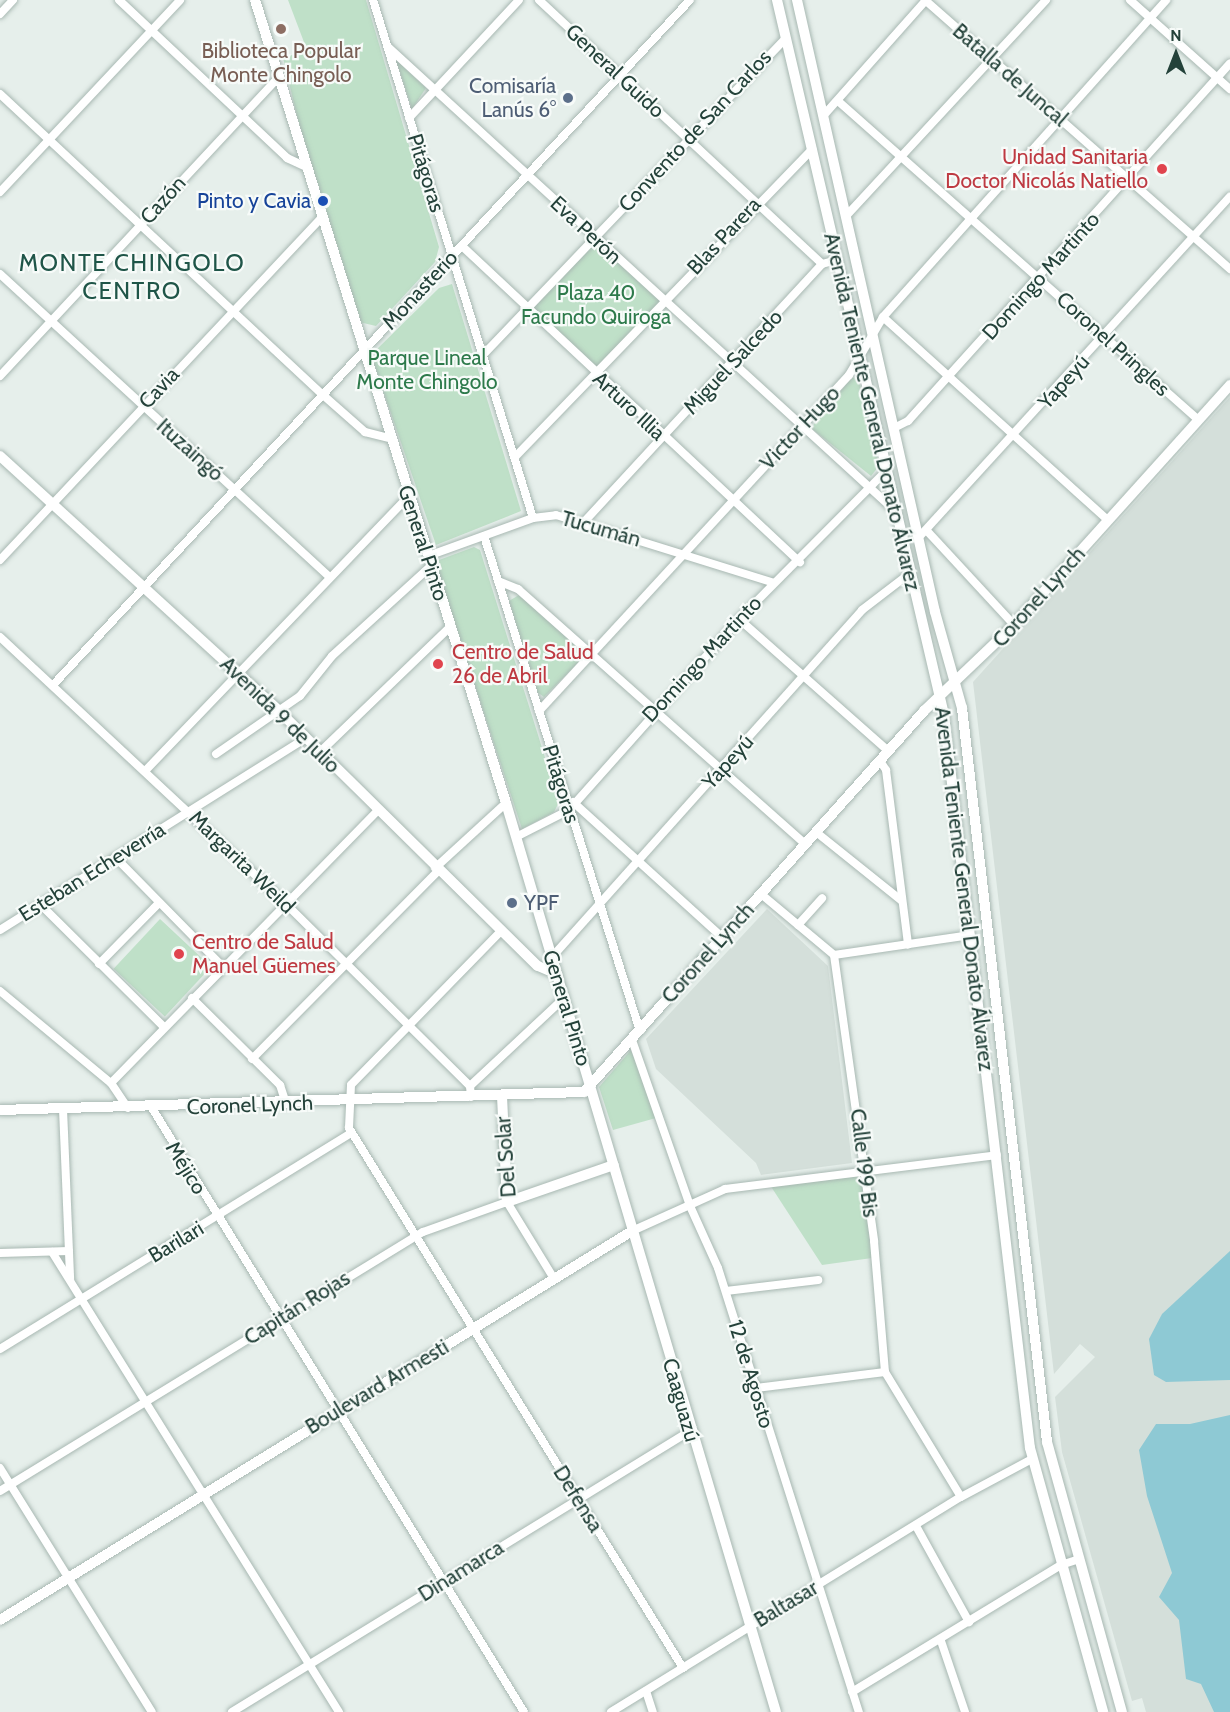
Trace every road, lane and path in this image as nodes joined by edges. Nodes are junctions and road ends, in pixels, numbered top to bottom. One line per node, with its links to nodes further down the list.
1 (13, 0): 15 (street)
2 (119, 0): 17 (street)
3 (180, 0): 17 (street)
4 (255, 0): 23 (main road, General Pinto)
5 (373, 0): 19 (street, Pitágoras)
6 (519, 0): 25 (street)
7 (539, 0): 22 (street, General Guido)
8 (690, 0): 22 (street, Monasterio)
9 (777, 0): 18 (main road, Avenida Teniente General Donato Álvarez)
10 (926, 0): 20 (street, Batalla de Juncal); 28 (street)
11 (1046, 0): 20 (street)
12 (1130, 0): 16 (street)
13 (1166, 0): 16 (street, Victor Hugo)
14 (800, 1): 30 (main road, Avenida Teniente General Donato Álvarez)
15 (0, 14)
16 (1150, 17): 24 (street); 32 (street, Victor Hugo)
17 (152, 30): 29 (street); 34 (street)
18 (786, 38): 33 (street, Convento de San Carlos); 35 (main road, Avenida Teniente General Donato Álvarez)
19 (388, 47): 25 (street, Eva Perón); 31 (street, Pitágoras)
20 (994, 60): 32 (street, Batalla de Juncal); 36 (street)
21 (1230, 64): 24 (street, Domingo Martinto)
22 (620, 76): 33 (street, General Guido); 38 (street, Monasterio)
23 (278, 78): 29 (street, Cazón); 37 (main road, General Pinto)
24 (1218, 78): 26 (street); 39 (street, Domingo Martinto)
25 (436, 89): 31 (street); 38 (street, Eva Perón)
26 (1230, 89)
27 (0, 94): 34 (street)
28 (838, 101): 30 (street); 36 (street, Coronel Pringles)
29 (242, 114): 37 (street); 46 (street, Cazón)
30 (824, 115): 43 (main road, Avenida Teniente General Donato Álvarez)
31 (409, 118): 50 (street, Pitágoras)
32 (1060, 118): 39 (street, Batalla de Juncal); 45 (street, Victor Hugo)
33 (688, 139): 42 (street, General Guido); 48 (street, Convento de San Carlos)
34 (49, 140): 40 (street); 46 (street)
35 (812, 149): 42 (street, Blas Parera); 51 (main road, Avenida Teniente General Donato Álvarez)
36 (903, 158): 43 (street); 45 (street, Coronel Pringles)
37 (306, 167): 44 (main road, General Pinto)
38 (528, 174): 48 (street, Eva Perón); 49 (street, Monasterio)
39 (1129, 178): 47 (street, Batalla de Juncal); 55 (street, Domingo Martinto)
40 (0, 192)
41 (1230, 197): 47 (street, Yapeyú)
42 (755, 203): 52 (street, General Guido); 56 (street, Blas Parera)
43 (847, 215): 61 (main road, Avenida Teniente General Donato Álvarez)
44 (321, 218): 57 (street, Cavia); 63 (main road, General Pinto)
45 (970, 218): 55 (street, Coronel Pringles); 59 (street, Victor Hugo)
46 (141, 225): 57 (street); 60 (street, Cazón)
47 (1195, 237): 53 (street, Batalla de Juncal); 62 (street, Yapeyú)
48 (594, 238): 56 (street, Eva Perón); 58 (street, Convento de San Carlos)
49 (462, 246): 50 (street, Monasterio); 58 (street, Arturo Illia)
50 (451, 257): 63 (street, Monasterio); 64 (street, Pitágoras)
51 (837, 260): 52 (street); 65 (main road, Avenida Teniente General Donato Álvarez)
52 (822, 264): 66 (street, Miguel Salcedo)
53 (1230, 269)
54 (0, 274): 60 (street, Ituzaingó)
55 (1039, 278): 62 (street, Coronel Pringles); 69 (street, Domingo Martinto)
56 (664, 301): 66 (street, Eva Perón); 67 (street, Blas Parera)
57 (233, 310): 71 (street); 72 (street, Cavia)
58 (528, 310): 64 (street, Convento de San Carlos); 67 (street, Arturo Illia)
59 (884, 317): 61 (street, Victor Hugo); 69 (street)
60 (51, 322): 68 (street, Cazón); 72 (street, Ituzaingó)
61 (872, 335): 65 (street, Victor Hugo); 75 (main road, Avenida Teniente General Donato Álvarez)
62 (1104, 337): 73 (street, Coronel Pringles); 77 (street, Yapeyú)
63 (362, 354): 71 (street, Monasterio); 78 (main road, General Pinto)
64 (482, 356): 80 (street, Pitágoras)
65 (860, 360): 74 (street, Victor Hugo); 81 (main road, Avenida Teniente General Donato Álvarez)
66 (731, 365): 74 (street, Eva Perón); 76 (street, Miguel Salcedo)
67 (596, 373): 76 (street, Arturo Illia); 80 (street, Blas Parera)
68 (0, 376)
69 (948, 378): 75 (street, Domingo Martinto); 77 (street)
70 (1230, 385): 73 (main road, Coronel Lynch)
71 (323, 396): 78 (street); 83 (street, Monasterio)
72 (142, 406): 83 (street, Ituzaingó); 86 (street, Cavia)
73 (1198, 420): 89 (main road, Coronel Lynch)
74 (803, 425): 82 (street, Eva Perón); 85 (street, Victor Hugo)
75 (894, 428): 91 (main road, Avenida Teniente General Donato Álvarez)
76 (663, 437): 85 (street, Arturo Illia); 90 (street, Miguel Salcedo)
77 (1015, 437): 89 (street); 91 (street, Yapeyú)
78 (389, 438): 84 (main road, General Pinto)
79 (0, 456): 86 (main road, Avenida 9 de Julio)
80 (515, 458): 88 (street, Pitágoras)
81 (884, 473): 82 (street, Domingo Martinto); 87 (main road, Avenida Teniente General Donato Álvarez)
82 (870, 490): 87 (street, Eva Perón); 98 (street, Domingo Martinto)
83 (235, 491): 100 (street, Ituzaingó); 103 (street, Monasterio)
84 (408, 497): 97 (main road, General Pinto); 100 (street)
85 (732, 501): 95 (street, Victor Hugo); 98 (street, Arturo Illia)
86 (52, 503): 96 (street, Cavia); 103 (main road, Avenida 9 de Julio)
87 (893, 509): 99 (main road, Avenida Teniente General Donato Álvarez)
88 (533, 518): 90 (street, Tucumán); 92 (street, Tucumán)
89 (1108, 520): 105 (main road, Coronel Lynch)
90 (584, 522): 95 (street, Tucumán)
91 (923, 534): 93 (street); 94 (main road, Avenida Teniente General Donato Álvarez)
92 (484, 536): 97 (street, Tucumán); 101 (street, Pitágoras)
93 (934, 545): 94 (street); 105 (street)
94 (922, 550): 112 (main road, Avenida Teniente General Donato Álvarez)
95 (683, 555): 102 (street, Tucumán); 108 (street, Victor Hugo)
96 (0, 560)
97 (429, 561): 106 (main road, General Pinto); 115 (street)
98 (800, 562): 102 (street, Domingo Martinto)
99 (909, 574): 110 (street, Yapeyú); 113 (main road, Avenida Teniente General Donato Álvarez)
100 (328, 576): 109 (street)
101 (498, 581): 108 (street); 116 (street, Pitágoras)
102 (774, 583): 104 (street, Domingo Martinto)
103 (144, 589): 109 (main road, Avenida 9 de Julio); 111 (street, Monasterio)
104 (739, 619): 110 (street); 114 (street, Domingo Martinto)
105 (1014, 625): 112 (main road, Coronel Lynch)
106 (451, 626): 119 (street); 124 (main road, General Pinto)
107 (0, 637): 111 (street, Margarita Weild)
108 (593, 654): 114 (street); 116 (street, Victor Hugo)
109 (238, 674): 115 (main road, Avenida 9 de Julio); 122 (street)
110 (804, 675): 118 (street); 123 (street, Yapeyú)
111 (53, 685): 122 (street, Margarita Weild)
112 (955, 685): 113 (main road, Coronel Lynch); 204 (main road, Avenida Teniente General Donato Álvarez)
113 (940, 697): 118 (main road, Coronel Lynch); 144 (main road, Avenida Teniente General Donato Álvarez)
114 (655, 709): 123 (street); 125 (street, Domingo Martinto)
115 (279, 711): 117 (main road, Avenida 9 de Julio); 120 (street)
116 (539, 711): 125 (street, Pitágoras)
117 (306, 738): 119 (main road, Avenida 9 de Julio); 126 (street, Esteban Echeverría)
118 (888, 751): 121 (main road, Coronel Lynch)
119 (320, 752): 127 (main road, Avenida 9 de Julio)
120 (216, 754)
121 (880, 761): 128 (main road, Coronel Lynch); 136 (street)
122 (146, 770): 126 (street, Margarita Weild)
123 (721, 770): 130 (street); 132 (street, Yapeyú)
124 (506, 803): 129 (main road, General Pinto); 133 (street)
125 (571, 806): 129 (street, Domingo Martinto); 132 (street); 140 (street, Pitágoras)
126 (189, 810): 131 (street, Esteban Echeverría); 138 (street, Margarita Weild)
127 (378, 810): 133 (main road, Avenida 9 de Julio); 138 (street)
128 (816, 832): 130 (main road, Coronel Lynch); 136 (street)
129 (516, 837): 148 (main road, General Pinto)
130 (805, 844): 134 (main road, Coronel Lynch)
131 (116, 858): 137 (street); 139 (street, Esteban Echeverría)
132 (639, 861): 140 (street, Yapeyú); 145 (street)
133 (437, 869): 143 (main road, Avenida 9 de Julio); 150 (street)
134 (761, 894): 141 (street); 145 (main road, Coronel Lynch)
135 (822, 898): 141 (street)
136 (902, 901): 146 (street)
137 (159, 903): 149 (street); 151 (street)
138 (285, 903): 150 (street, Margarita Weild); 151 (street)
139 (41, 905): 142 (street, Esteban Echeverría); 149 (street)
140 (598, 906): 148 (street, Yapeyú); 158 (street, Pitágoras)
141 (798, 925): 147 (street)
142 (0, 930)
143 (502, 930): 152 (main road, Avenida 9 de Julio); 157 (street)
144 (971, 935): 146 (street); 172 (main road, Avenida Teniente General Donato Álvarez)
145 (722, 937): 158 (main road, Coronel Lynch)
146 (908, 945): 147 (street)
147 (834, 955): 174 (street, Calle 199 Bis)
148 (552, 957): 152 (main road, General Pinto)
149 (99, 964): 156 (street)
150 (346, 965): 157 (street, Margarita Weild); 160 (street)
151 (222, 966): 154 (street)
152 (557, 974): 155 (main road, General Pinto)
153 (0, 991): 161 (street)
154 (192, 998): 156 (street); 160 (street)
155 (564, 998): 162 (main road, General Pinto); 163 (street)
156 (163, 1026): 161 (street)
157 (409, 1027): 163 (street, Margarita Weild); 165 (street)
158 (640, 1031): 159 (main road, Coronel Lynch)
159 (632, 1040): 162 (main road, Coronel Lynch); 176 (street, 12 de Agosto)
160 (252, 1059): 166 (street)
161 (111, 1083): 167 (street)
162 (591, 1087): 164 (main road, Coronel Lynch); 173 (main road, Caaguazú)
163 (471, 1091): 164 (main road, Coronel Lynch); 165 (main road, Coronel Lynch)
164 (502, 1096): 175 (main road, Del Solar)
165 (347, 1102): 166 (main road, Coronel Lynch); 171 (street)
166 (286, 1104): 168 (main road, Coronel Lynch)
167 (128, 1108): 168 (main road, Coronel Lynch); 169 (main road, Coronel Lynch)
168 (152, 1108): 177 (street, Méjico)
169 (63, 1109): 170 (main road, Coronel Lynch); 181 (street)
170 (0, 1110)
171 (351, 1133): 177 (street, Barilari); 179 (street, Defensa)
172 (997, 1155): 174 (street, Boulevard Armesti); 196 (main road, Avenida Teniente General Donato Álvarez)
173 (614, 1165): 175 (main road, Capitán Rojas); 178 (main road, Caaguazú)
174 (866, 1170): 176 (street, Boulevard Armesti); 191 (street, Calle 199 Bis)
175 (507, 1202): 179 (street, Capitán Rojas); 183 (street, Del Solar)
176 (690, 1206): 178 (street, Boulevard Armesti); 186 (street, 12 de Agosto)
177 (217, 1217): 187 (street, Barilari); 188 (street, Méjico)
178 (632, 1231): 183 (main road, Boulevard Armesti); 195 (main road, Caaguazú)
179 (415, 1236): 188 (street, Capitán Rojas); 189 (street, Defensa)
180 (52, 1251): 181 (street); 182 (street); 185 (street)
181 (69, 1251): 185 (street)
182 (0, 1253)
183 (553, 1277): 189 (main road, Boulevard Armesti)
184 (818, 1280): 186 (street)
185 (70, 1281): 187 (street)
186 (726, 1292): 192 (street, 12 de Agosto)
187 (82, 1300): 190 (street, Barilari); 193 (street)
188 (280, 1318): 193 (street, Capitán Rojas); 194 (street, Méjico)
189 (472, 1329): 194 (main road, Boulevard Armesti); 202 (street, Defensa)
190 (0, 1349)
191 (885, 1372): 192 (street); 201 (street)
192 (756, 1388): 208 (street, 12 de Agosto)
193 (146, 1402): 198 (street, Capitán Rojas); 200 (street)
194 (338, 1411): 200 (main road, Boulevard Armesti); 207 (street, Méjico)
195 (690, 1431): 202 (street, Dinamarca); 211 (main road, Caaguazú)
196 (1032, 1459): 201 (street, Baltasar); 205 (main road, Avenida Teniente General Donato Álvarez)
197 (0, 1468): 198 (street)
198 (11, 1485): 199 (street, Capitán Rojas); 206 (street)
199 (0, 1491)
200 (202, 1495): 206 (main road, Boulevard Armesti); 213 (street)
201 (961, 1497): 203 (street, Baltasar)
202 (578, 1499): 207 (street, Dinamarca); 214 (street, Defensa)
203 (916, 1526): 208 (street, Baltasar); 210 (street)
204 (1080, 1559): 205 (street); 227 (main road, Avenida Teniente General Donato Álvarez)
205 (1061, 1565): 210 (street); 226 (main road, Avenida Teniente General Donato Álvarez)
206 (69, 1578): 209 (main road, Boulevard Armesti); 217 (street)
207 (444, 1581): 213 (street, Dinamarca); 220 (street, Méjico)
208 (818, 1585): 211 (street, Baltasar); 216 (street, 12 de Agosto)
209 (0, 1620)
210 (969, 1622): 212 (street)
211 (749, 1627): 214 (street, Baltasar); 223 (main road, Caaguazú)
212 (941, 1641): 216 (street); 225 (street)
213 (310, 1665): 218 (street, Dinamarca); 219 (street)
214 (683, 1668): 215 (street, Baltasar)
215 (646, 1691): 221 (street, Baltasar); 222 (street)
216 (852, 1692): 224 (street, 12 de Agosto)
217 (152, 1712)
218 (232, 1712)
219 (339, 1712)
220 (524, 1712)
221 (611, 1712)
222 (653, 1712)
223 (776, 1712)
224 (859, 1712)
225 (965, 1712)
226 (1103, 1712)
227 (1122, 1712)

